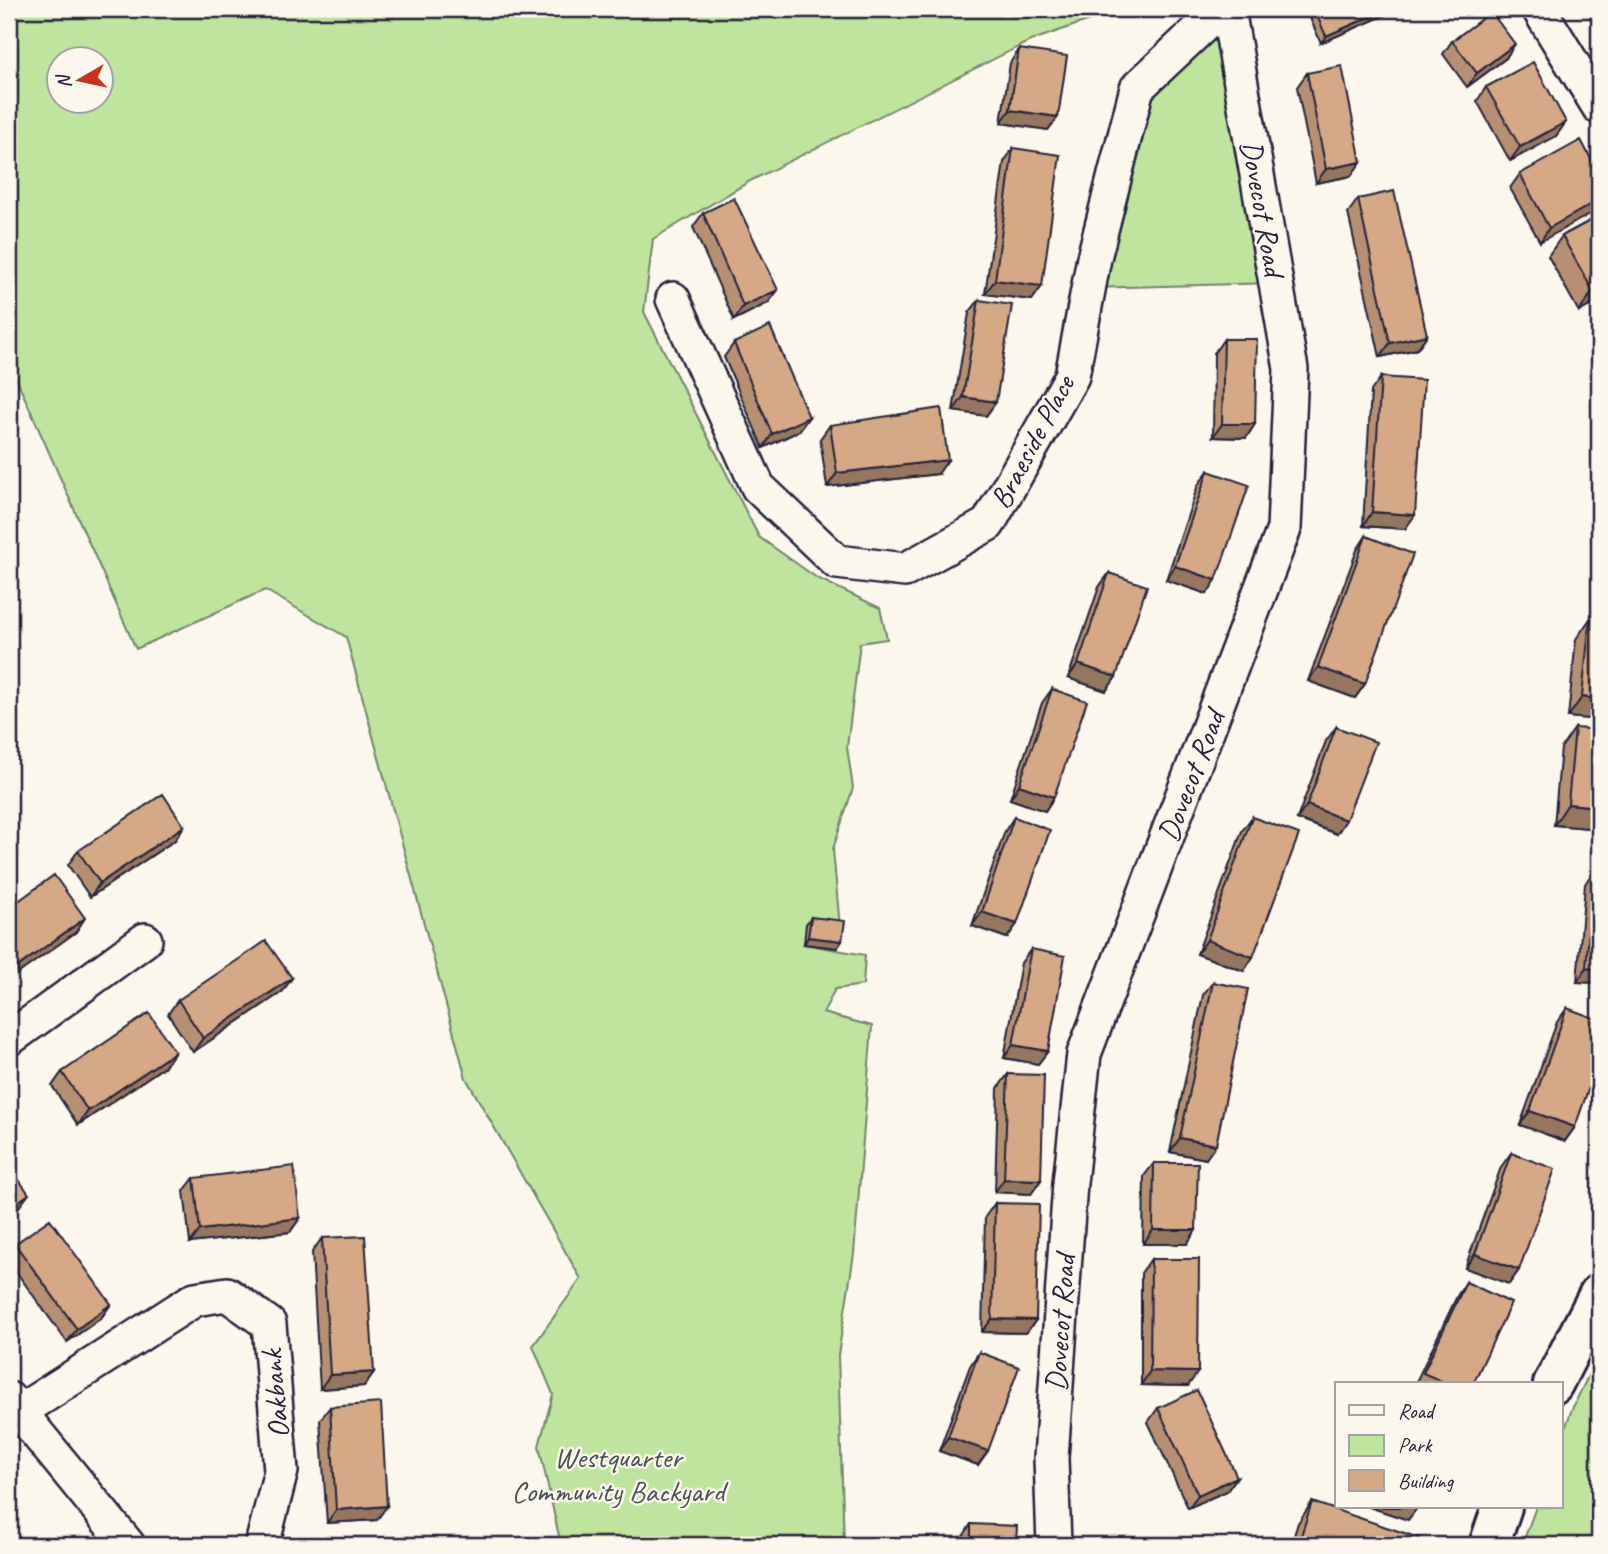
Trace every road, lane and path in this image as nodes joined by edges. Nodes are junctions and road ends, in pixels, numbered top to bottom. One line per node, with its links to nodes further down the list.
1 (1221, 9): 5 (street, Braeside Place)
2 (1228, 9): 14 (street, Dovecot Road)
3 (1539, 9): 4 (street)
4 (1599, 107)
5 (673, 299)
6 (145, 940): 7 (street)
7 (9, 1039)
8 (1599, 1294): 9 (main road)
9 (1554, 1382)
10 (14, 1405): 12 (street); 13 (street, Oakbank)
11 (1502, 1508): 15 (main road)
12 (114, 1540)
13 (262, 1545)
14 (1055, 1545)
15 (1489, 1545)

